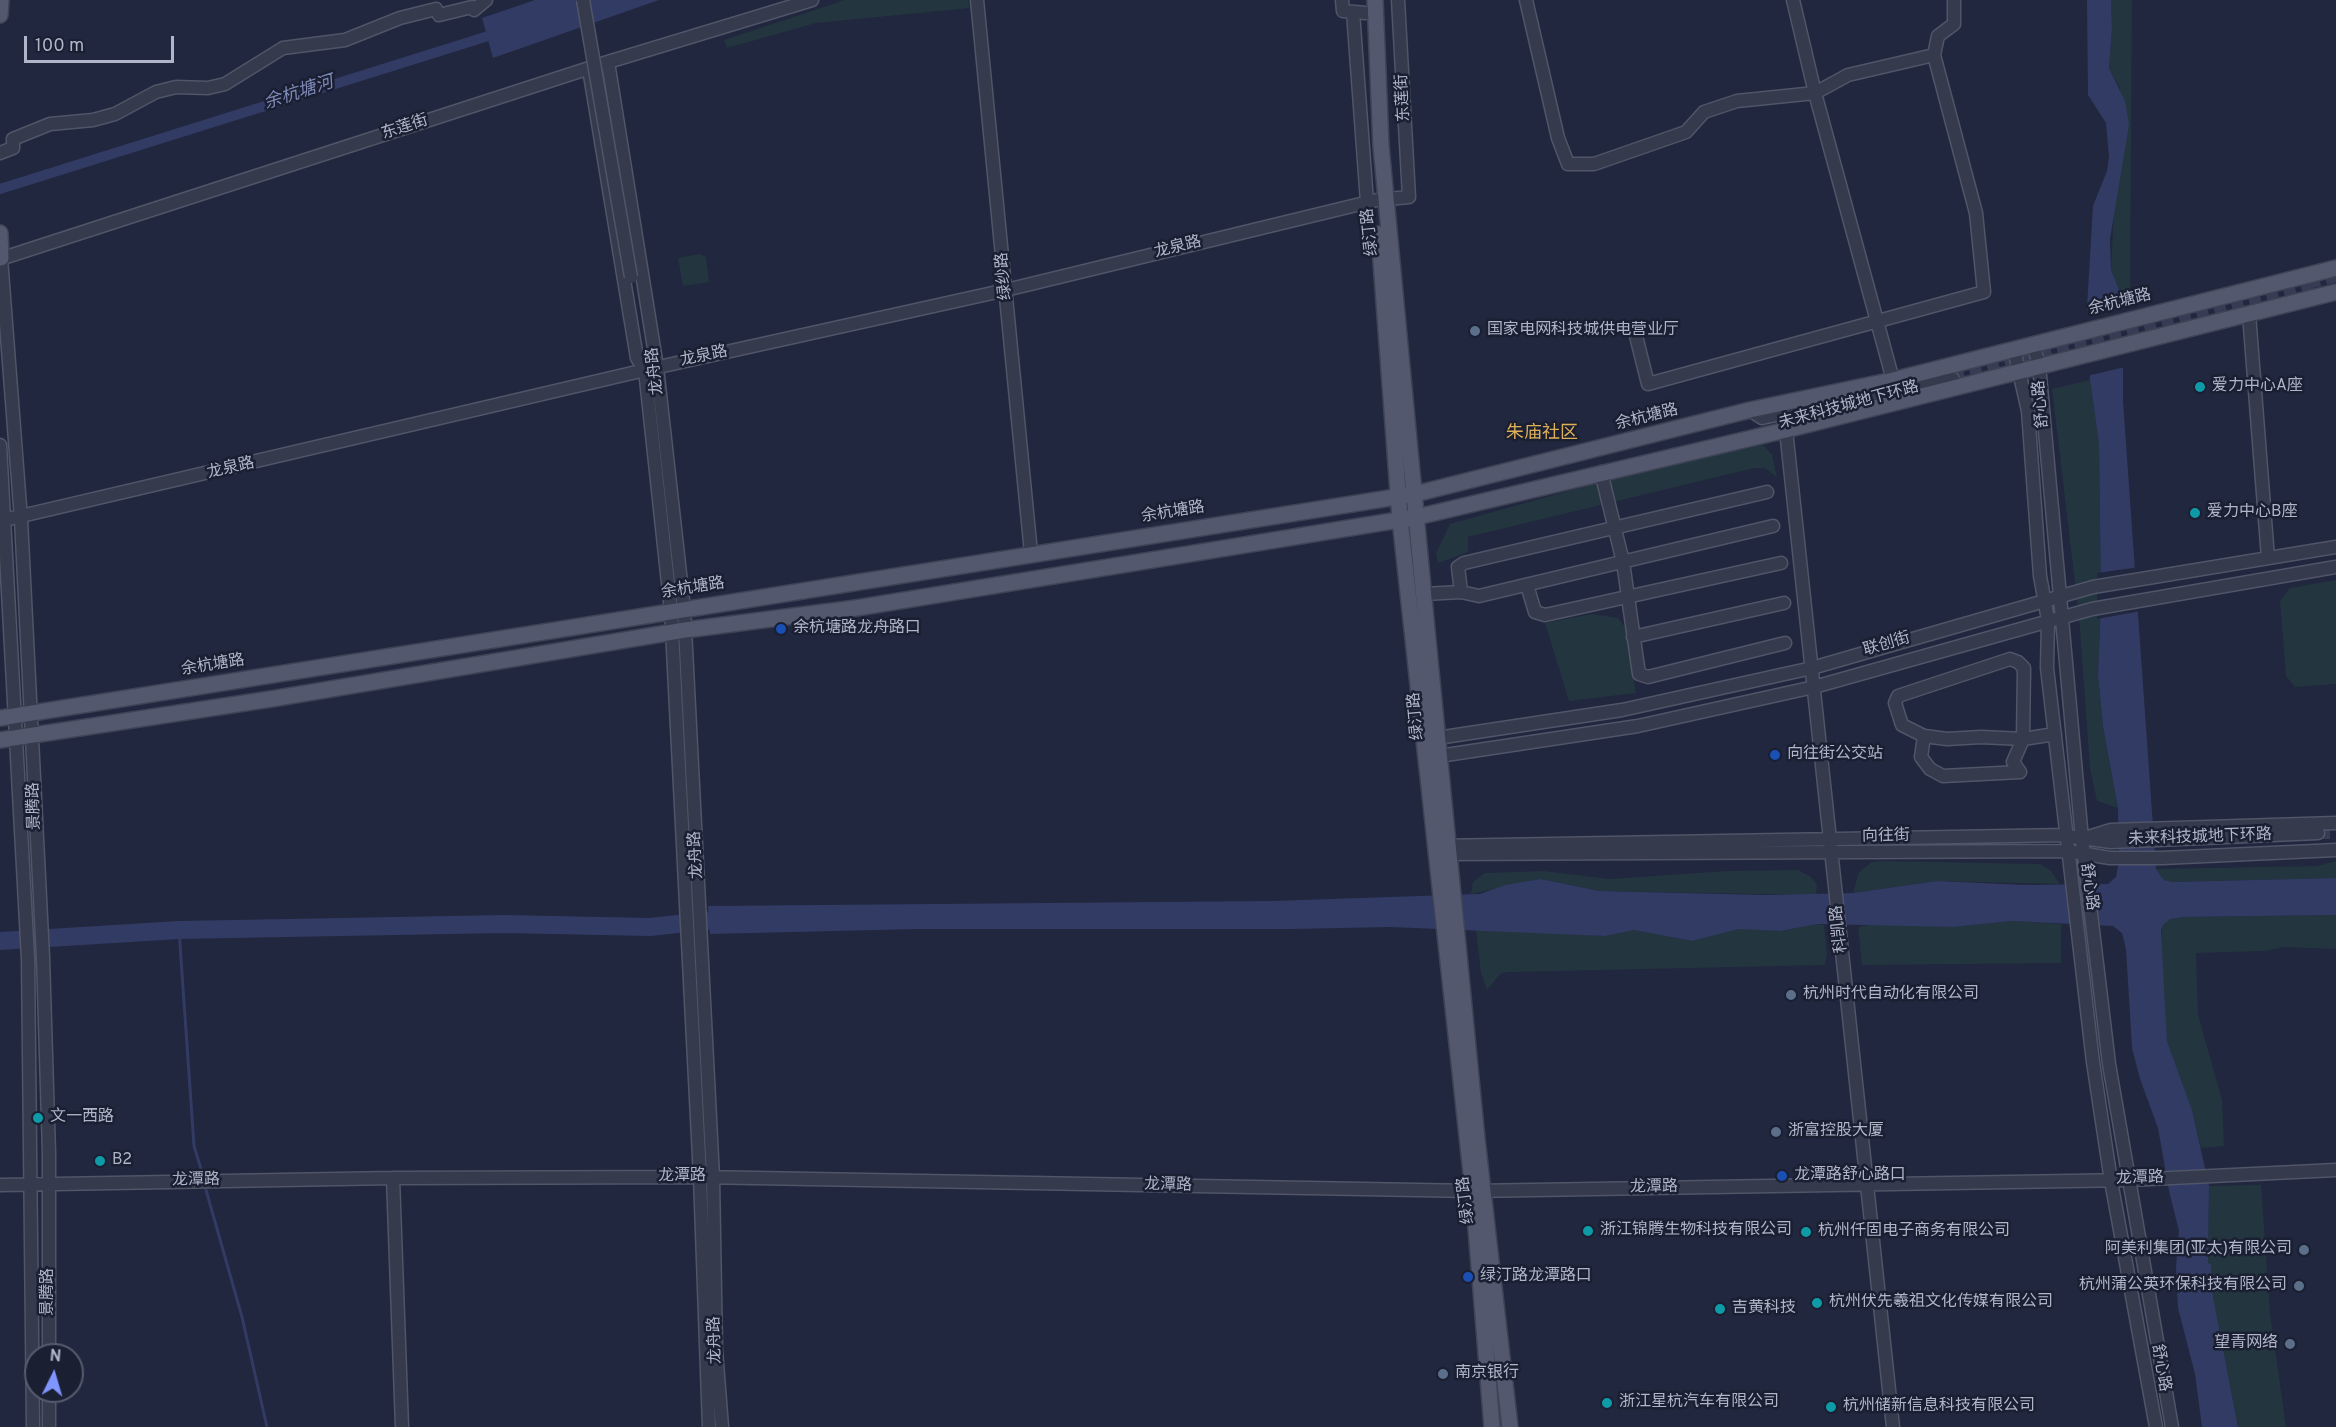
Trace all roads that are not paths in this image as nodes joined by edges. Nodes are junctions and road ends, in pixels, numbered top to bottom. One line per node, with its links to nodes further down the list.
1 (1, 0): 12 (main road)
2 (486, 0): 17 (street)
3 (583, 0): 23 (street, 龙舟路, bridge)
4 (812, 0): 14 (street, 东莲街)
5 (977, 0): 25 (street, 绿纱路)
6 (1342, 0): 11 (street)
7 (1398, 0): 18 (street, 东莲街)
8 (1526, 0): 16 (street)
9 (1793, 0): 16 (street)
10 (1953, 0): 13 (street)
11 (1365, 6): 19 (main road, 绿汀路); 19 (street)
12 (0, 15)
13 (1935, 55): 16 (street); 29 (street)
14 (608, 62): 15 (street, 东莲街); 24 (street, 龙舟路)
15 (589, 69): 21 (street, 东莲街); 27 (street, 龙舟路)
16 (1815, 93): 29 (street)
17 (0, 153)
18 (1409, 196): 19 (street, 龙泉路)
19 (1376, 200): 25 (street, 龙泉路); 43 (main road, 绿汀路); 44 (main road, 绿汀路)
20 (0, 233): 21 (main road)
21 (1, 254): 46 (street, 景腾路)
22 (2336, 268): 31 (main road, 余杭塘路)
23 (631, 277): 24 (street); 27 (street, 龙舟路)
24 (643, 285): 34 (street, 龙舟路)
25 (1006, 290): 34 (street, 龙泉路); 52 (street, 绿纱路)
26 (2336, 292): 28 (main road)
27 (626, 297): 34 (street, 龙舟路)
28 (2249, 314): 33 (main road); 53 (street)
29 (1878, 323): 30 (street); 36 (street)
30 (1636, 336)
31 (2033, 344): 32 (main road, 余杭塘路); 33 (street, 舒心路)
32 (2014, 349): 35 (street, 舒心路); 36 (main road, 余杭塘路)
33 (2038, 365): 35 (main road); 60 (street, 舒心路)
34 (651, 369): 46 (street, 龙泉路); 64 (street, 龙舟路)
35 (2020, 370): 38 (main road); 62 (street, 舒心路)
36 (1893, 380): 37 (main road, 余杭塘路)
37 (1750, 410): 39 (street, 未来科技城地下环路); 43 (main road, 余杭塘路)
38 (1786, 430): 39 (main road); 70 (street, 科凯路)
39 (1748, 439): 41 (main road)
40 (0, 446): 48 (street, 景腾路)
41 (1601, 472): 45 (main road); 50 (street)
42 (1767, 492): 50 (street)
43 (1415, 494): 44 (main road, 余杭塘路); 45 (main road, 绿汀路)
44 (1398, 497): 47 (main road, 绿汀路); 52 (main road, 余杭塘路)
45 (1417, 517): 47 (main road); 59 (main road, 绿汀路)
46 (21, 519): 48 (street, 龙泉路); 72 (street, 景腾路)
47 (1400, 519): 67 (main road); 90 (main road, 绿汀路)
48 (3, 521): 73 (street, 景腾路)
49 (1773, 526): 54 (street)
50 (1614, 528): 54 (street); 58 (street)
51 (2336, 548): 53 (street, 联创街)
52 (1031, 553): 64 (main road, 余杭塘路)
53 (2268, 558): 60 (street, 联创街)
54 (1623, 562): 57 (street); 61 (street)
55 (1781, 563): 61 (street)
56 (2336, 567): 65 (street, 联创街)
57 (1527, 585): 58 (street); 61 (street)
58 (1461, 592): 59 (street)
59 (1424, 594): 78 (main road, 绿汀路)
60 (2059, 595): 62 (street, 联创街); 65 (street, 舒心路)
61 (1628, 597): 68 (street)
62 (2043, 600): 66 (street, 舒心路); 70 (street, 联创街)
63 (1784, 603): 68 (street)
64 (677, 610): 67 (street, 龙舟路); 72 (main road, 余杭塘路)
65 (2062, 616): 66 (street, 联创街); 86 (street, 舒心路)
66 (2048, 620): 71 (street, 联创街); 74 (street, 舒心路)
67 (678, 631): 75 (main road); 96 (street, 龙舟路); 96 (street, 龙舟路)
68 (1633, 637): 69 (street)
69 (1785, 643)
70 (1812, 668): 71 (street, 科凯路); 78 (street, 联创街)
71 (1814, 687): 81 (street, 联创街); 85 (street, 科凯路)
72 (30, 713): 73 (main road, 余杭塘路); 75 (street, 景腾路)
73 (7, 717): 77 (street, 景腾路)
74 (2055, 734): 79 (street); 84 (street, 舒心路)
75 (32, 735): 77 (main road); 100 (street, 景腾路)
76 (1924, 736): 79 (street); 79 (street); 79 (street)
77 (16, 737): 80 (main road); 103 (street, 景腾路)
78 (1437, 738): 81 (main road, 绿汀路)
79 (2023, 739)
80 (0, 740)
81 (1439, 756): 90 (main road, 绿汀路)
82 (2336, 823): 88 (street)
83 (2318, 833): 88 (street, 未来科技城地下环路)
84 (2067, 835): 85 (street, 向往街); 86 (street, 向往街); 92 (street, 舒心路)
85 (1830, 838): 90 (street, 向往街); 93 (street, 科凯路)
86 (2082, 838): 89 (street, 未来科技城地下环路); 94 (street, 舒心路)
87 (2336, 843): 88 (street)
88 (2161, 844): 89 (street, 未来科技城地下环路); 89 (street); 91 (street)
89 (2111, 845): 94 (street, 向往街)
90 (1442, 850): 93 (street, 向往街); 104 (main road, 绿汀路)
91 (2336, 850)
92 (2068, 851): 93 (street, 向往街); 94 (street, 向往街); 99 (street, 舒心路)
93 (1832, 852): 101 (street, 科凯路)
94 (2083, 852): 98 (street, 舒心路)
95 (2336, 1170): 98 (street, 龙潭路)
96 (706, 1177): 97 (street, 龙潭路); 104 (street, 龙潭路); 110 (street, 龙舟路); 111 (street, 龙舟路)
97 (393, 1178): 100 (street, 龙潭路); 109 (street)
98 (2130, 1180): 99 (street, 龙潭路); 116 (street, 舒心路)
99 (2111, 1181): 101 (street, 龙潭路); 115 (street, 舒心路)
100 (50, 1184): 103 (street, 龙潭路); 105 (street, 景腾路)
101 (1869, 1184): 104 (street, 龙潭路); 114 (street, 科凯路)
102 (0, 1185): 103 (street, 龙潭路)
103 (32, 1185): 107 (street, 景腾路)
104 (1479, 1191): 112 (main road, 绿汀路); 113 (main road, 绿汀路)
105 (49, 1343)
106 (49, 1403): 108 (street)
107 (33, 1427)
108 (49, 1427)
109 (402, 1427)
110 (709, 1427)
111 (722, 1427)
112 (1492, 1427)
113 (1510, 1427)
114 (1893, 1427)
115 (2156, 1427)
116 (2172, 1427)

